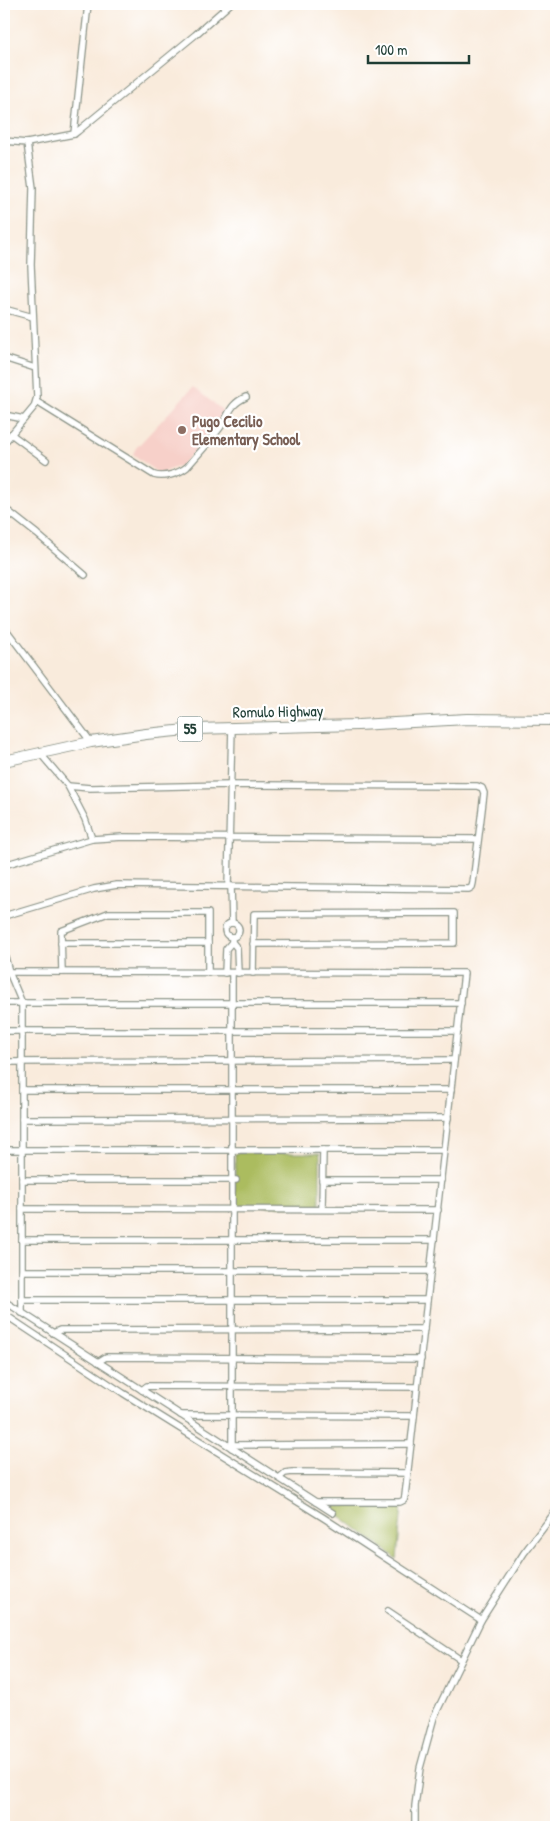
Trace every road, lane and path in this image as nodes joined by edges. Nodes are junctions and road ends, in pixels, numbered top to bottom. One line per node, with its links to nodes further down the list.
1 (88, 4): 3 (street)
2 (230, 4): 3 (street)
3 (74, 134): 5 (street)
4 (4, 141): 5 (street)
5 (27, 142): 7 (street)
6 (4, 309): 7 (street)
7 (33, 317): 9 (street)
8 (4, 358): 9 (street)
9 (35, 368): 11 (street)
10 (246, 397): 11 (street)
11 (37, 402): 13 (street)
12 (4, 416): 13 (street)
13 (24, 419): 14 (street)
14 (11, 434): 15 (street); 16 (street)
15 (4, 443)
16 (46, 460)
17 (4, 508): 18 (street)
18 (85, 575)
19 (4, 627): 22 (street)
20 (556, 720): 21 (highway, Romulo Highway / 55)
21 (232, 727): 22 (highway, Romulo Highway / 55); 25 (street)
22 (91, 742): 23 (highway, Romulo Highway / 55)
23 (39, 752): 24 (highway, Romulo Highway / 55); 26 (street)
24 (4, 761)
25 (230, 785): 26 (street); 27 (street); 29 (street)
26 (68, 786): 28 (street)
27 (229, 837): 28 (street); 29 (street); 31 (street)
28 (92, 839): 30 (street)
29 (478, 839): 31 (street)
30 (4, 865)
31 (230, 886): 32 (street); 33 (street)
32 (4, 916)
33 (232, 923): 34 (street); 34 (street)
34 (232, 939): 42 (street); 42 (street)
35 (61, 943): 36 (street); 36 (street); 40 (street)
36 (208, 943): 41 (street)
37 (254, 944): 37 (street); 43 (street)
38 (4, 953): 39 (street)
39 (6, 972): 40 (street); 44 (street)
40 (62, 972): 41 (street)
41 (208, 973): 42 (street)
42 (232, 973): 43 (street); 45 (street)
43 (253, 973): 46 (street)
44 (22, 1002): 45 (street); 47 (street); 49 (street)
45 (232, 1003): 46 (street); 50 (street)
46 (461, 1003): 51 (street)
47 (4, 1004)
48 (4, 1031): 49 (street)
49 (22, 1031): 50 (street); 53 (street)
50 (232, 1031): 51 (street); 54 (street)
51 (458, 1031): 52 (street)
52 (454, 1060): 54 (street); 58 (street)
53 (22, 1061): 54 (street); 55 (street); 56 (street)
54 (232, 1061): 57 (street)
55 (4, 1062)
56 (22, 1090): 57 (street); 61 (street)
57 (232, 1090): 58 (street); 59 (street)
58 (451, 1090): 60 (street)
59 (232, 1118): 60 (street); 61 (street); 64 (street)
60 (448, 1118): 66 (street)
61 (22, 1119): 63 (street)
62 (4, 1150): 63 (street)
63 (22, 1150): 64 (street); 67 (street)
64 (232, 1150): 65 (street); 68 (street)
65 (323, 1150): 66 (street); 69 (street)
66 (444, 1150): 70 (street)
67 (22, 1180): 68 (street); 71 (street)
68 (234, 1180): 72 (street)
69 (322, 1180): 70 (street); 73 (street)
70 (441, 1180): 74 (street)
71 (22, 1209): 72 (street); 75 (street)
72 (232, 1209): 73 (street); 76 (street)
73 (322, 1209): 74 (street)
74 (438, 1210): 77 (street)
75 (22, 1240): 76 (street); 78 (street)
76 (232, 1240): 77 (street); 79 (street)
77 (434, 1240): 80 (street)
78 (22, 1271): 79 (street); 81 (street)
79 (232, 1271): 80 (street); 82 (street)
80 (430, 1271): 83 (street)
81 (22, 1300): 82 (street); 85 (street)
82 (232, 1300): 83 (street); 87 (street)
83 (427, 1300): 88 (street)
84 (4, 1301): 85 (street)
85 (22, 1312): 89 (street)
86 (4, 1314): 107 (street)
87 (232, 1329): 88 (street); 89 (street); 90 (street)
88 (424, 1329): 91 (street)
89 (53, 1333): 92 (street)
90 (232, 1358): 91 (street); 92 (street); 93 (street)
91 (421, 1359): 94 (street)
92 (98, 1362): 95 (street)
93 (232, 1386): 94 (street); 95 (street); 97 (street)
94 (418, 1387): 98 (street)
95 (142, 1390): 96 (street)
96 (181, 1416): 97 (street); 100 (street)
97 (232, 1416): 98 (street); 100 (street)
98 (414, 1416): 99 (street)
99 (411, 1444): 100 (street); 101 (street)
100 (230, 1446): 102 (street)
101 (408, 1473): 102 (street); 103 (street)
102 (279, 1478): 103 (street)
103 (316, 1502): 105 (street)
104 (556, 1511): 107 (street)
105 (333, 1513)
106 (388, 1611): 108 (street)
107 (480, 1620): 108 (street)
108 (461, 1660): 109 (street)
109 (416, 1827)

